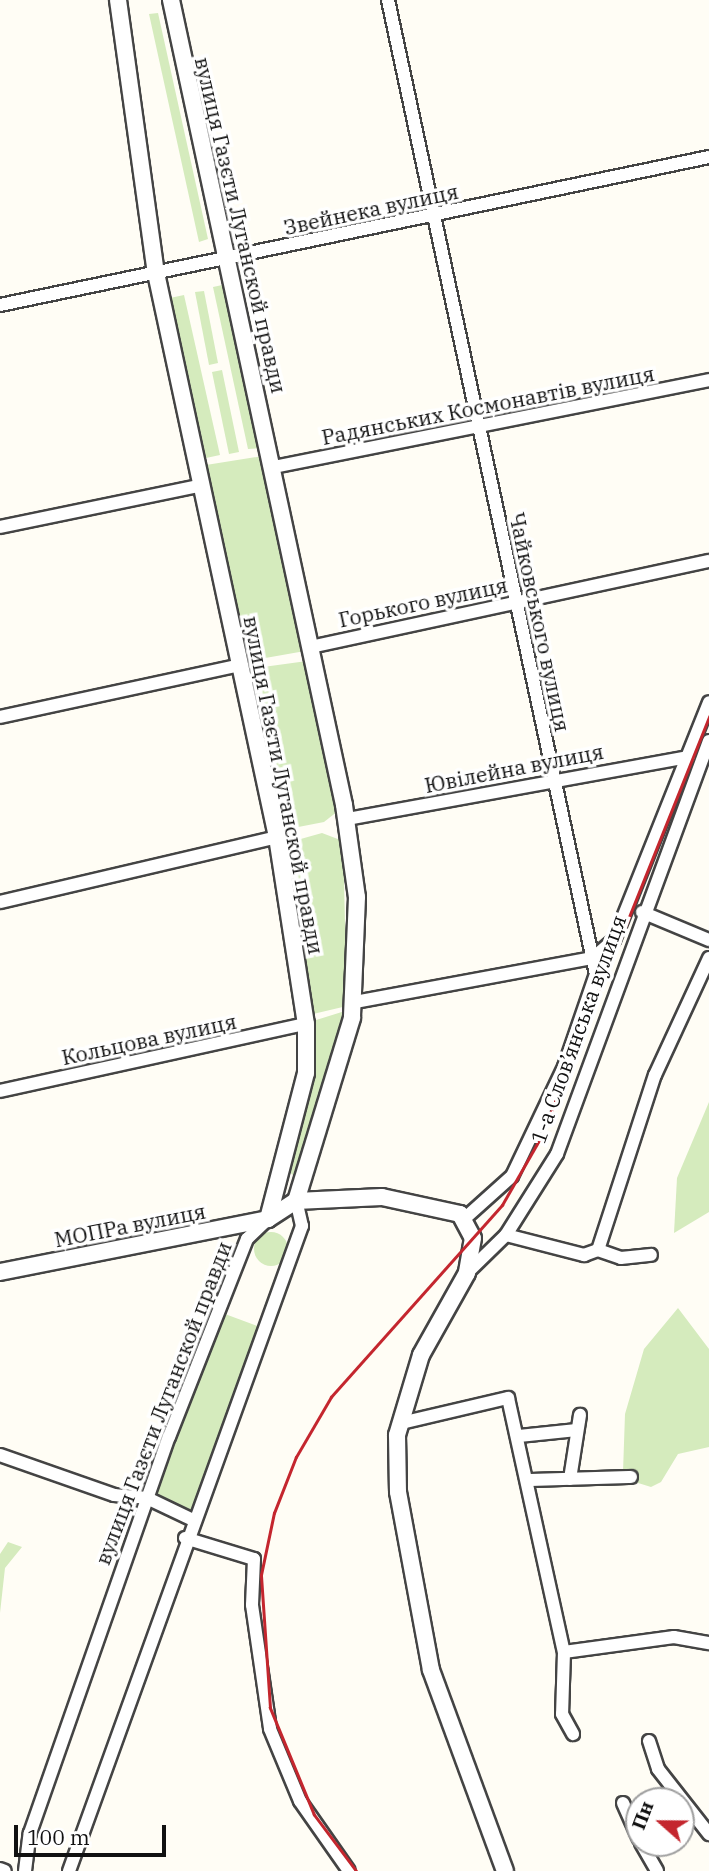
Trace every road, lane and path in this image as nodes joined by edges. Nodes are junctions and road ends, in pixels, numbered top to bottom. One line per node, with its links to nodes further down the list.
1 (118, 0): 7 (street, вулиця Газєти Луганской правди)
2 (171, 0): 6 (street, вулиця Газєти Луганской правди)
3 (388, 0): 5 (street, Чайковського вулиця)
4 (709, 157): 5 (street, Звейнека вулиця)
5 (436, 214): 6 (street, Звейнека вулиця); 10 (street, Чайковського вулиця)
6 (230, 258): 7 (street, Звейнека вулиця); 11 (street, вулиця Газєти Луганской правди)
7 (156, 273): 8 (street, Звейнека вулиця); 12 (street, вулиця Газєти Луганской правди)
8 (0, 305)
9 (709, 380): 10 (street, Радянських Космонавтів вулиця)
10 (480, 427): 11 (street, Радянських Космонавтів вулиця); 15 (street, Чайковського вулиця)
11 (274, 467): 16 (street, вулиця Газєти Луганской правди)
12 (203, 485): 13 (street); 17 (street, вулиця Газєти Луганской правди)
13 (0, 527)
14 (709, 561): 15 (street, Горького вулиця)
15 (516, 601): 16 (street, Горького вулиця); 22 (street, Чайковського вулиця)
16 (310, 646): 23 (street, вулиця Газєти Луганской правди)
17 (240, 665): 19 (street); 24 (street, вулиця Газєти Луганской правди)
18 (709, 702): 21 (street)
19 (0, 717)
20 (709, 741): 26 (street, 1-а Слов’янська вулиця)
21 (688, 757): 22 (street, Ювілейна вулиця); 28 (street)
22 (554, 779): 23 (street, Ювілейна вулиця); 28 (street, Чайковського вулиця)
23 (347, 819): 30 (street, вулиця Газєти Луганской правди)
24 (278, 837): 25 (street); 31 (street, вулиця Газєти Луганской правди)
25 (0, 902)
26 (642, 912): 27 (street); 36 (street, 1-а Слов’янська вулиця)
27 (709, 940)
28 (593, 958): 30 (street); 35 (street, Чайковського вулиця)
29 (709, 958): 37 (street)
30 (355, 1002): 33 (street, вулиця Газєти Луганской правди)
31 (306, 1024): 32 (street, Кольцова вулиця); 34 (street, вулиця Газєти Луганской правди)
32 (0, 1091)
33 (296, 1201): 34 (street); 35 (street); 50 (street, вулиця Газєти Луганской правди)
34 (268, 1219): 39 (street, МОПРа вулиця); 49 (street, вулиця Газєти Луганской правди)
35 (464, 1219): 40 (street)
36 (506, 1235): 37 (street); 40 (street, 1-а Слов’янська вулиця)
37 (598, 1250): 38 (street)
38 (651, 1255)
39 (0, 1272)
40 (467, 1273): 42 (street, 1-а Слов’янська вулиця)
41 (580, 1415): 43 (street)
42 (401, 1423): 44 (street); 64 (street, 1-а Слов’янська вулиця)
43 (577, 1430): 44 (street); 47 (street)
44 (519, 1436): 48 (street)
45 (0, 1455): 49 (street)
46 (631, 1477): 47 (street)
47 (570, 1479): 48 (street)
48 (528, 1480): 53 (street)
49 (147, 1498): 50 (street); 61 (street, вулиця Газєти Луганской правди)
50 (191, 1520): 51 (street, вулиця Газєти Луганской правди)
51 (185, 1538): 62 (street, вулиця Газєти Луганской правди); 63 (street)
52 (709, 1643): 53 (street)
53 (564, 1652): 54 (street)
54 (573, 1734)
55 (649, 1741): 58 (street)
56 (623, 1803): 57 (street)
57 (625, 1807)
58 (709, 1834)
59 (0, 1869): 60 (street)
60 (5, 1871)
61 (25, 1871)
62 (69, 1871)
63 (349, 1871)
64 (505, 1871)

